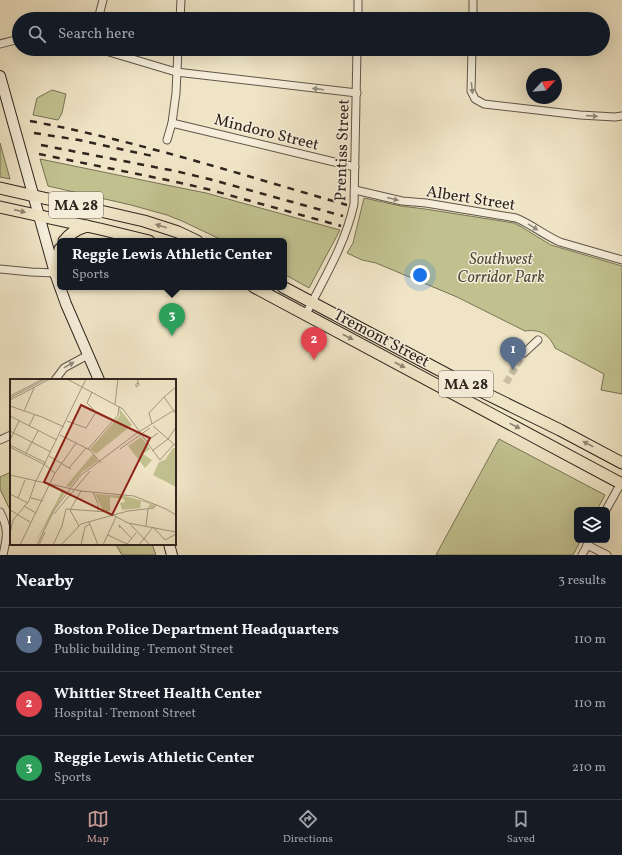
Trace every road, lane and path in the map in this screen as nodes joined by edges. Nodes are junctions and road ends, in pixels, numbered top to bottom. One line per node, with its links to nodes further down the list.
1 (181, 0): 6 (street)
2 (358, 0): 7 (street)
3 (473, 0): 8 (street)
4 (103, 2): 5 (street)
5 (100, 12)
6 (180, 12)
7 (358, 12)
8 (473, 12)
9 (12, 41): 10 (street)
10 (0, 44)
11 (122, 56): 15 (street)
12 (177, 56): 15 (street)
13 (357, 56): 17 (street, Prentiss Street)
14 (472, 56): 18 (street, one-way to 18)
15 (176, 72): 17 (street, one-way to 15); 19 (street)
16 (0, 76): 24 (main road)
17 (357, 94): 21 (street, Prentiss Street)
18 (622, 116)
19 (172, 123): 20 (street); 21 (street, Mindoro Street)
20 (166, 140)
21 (355, 167): 23 (street, Prentiss Street)
22 (0, 188): 24 (main road, MA 28)
23 (355, 190): 31 (street, Albert Street, one-way to 31); 39 (street, Prentiss Street)
24 (34, 196): 26 (main road); 30 (main road, MA 28, one-way to 24)
25 (0, 207): 26 (main road, MA 28, one-way to 26)
26 (39, 216): 27 (main road, MA 28); 34 (main road)
27 (87, 226): 28 (main road); 29 (main road, MA 28)
28 (67, 238)
29 (137, 238)
30 (191, 238)
31 (622, 260)
32 (57, 264): 34 (main road)
33 (0, 269): 34 (street)
34 (55, 273): 35 (main road)
35 (57, 279)
36 (287, 289): 39 (main road, Tremont Street / MA 28)
37 (61, 290): 43 (main road)
38 (260, 290): 40 (main road, Tremont Street / MA 28)
39 (312, 302): 40 (street, Prentiss Street); 48 (main road, Tremont Street / MA 28, one-way to 39)
40 (306, 314): 49 (main road, Tremont Street / MA 28, one-way to 49)
41 (538, 340): 42 (street)
42 (524, 353)
43 (88, 355): 44 (street, one-way to 43); 45 (main road)
44 (56, 379)
45 (99, 379)
46 (10, 435): 47 (street)
47 (0, 440)
48 (622, 463)
49 (622, 483): 50 (street)
50 (608, 507)
51 (0, 512): 55 (street)
52 (588, 543): 57 (street)
53 (590, 543): 58 (street)
54 (169, 545): 56 (main road)
55 (3, 555)
56 (172, 555)
57 (582, 555)
58 (607, 555)

